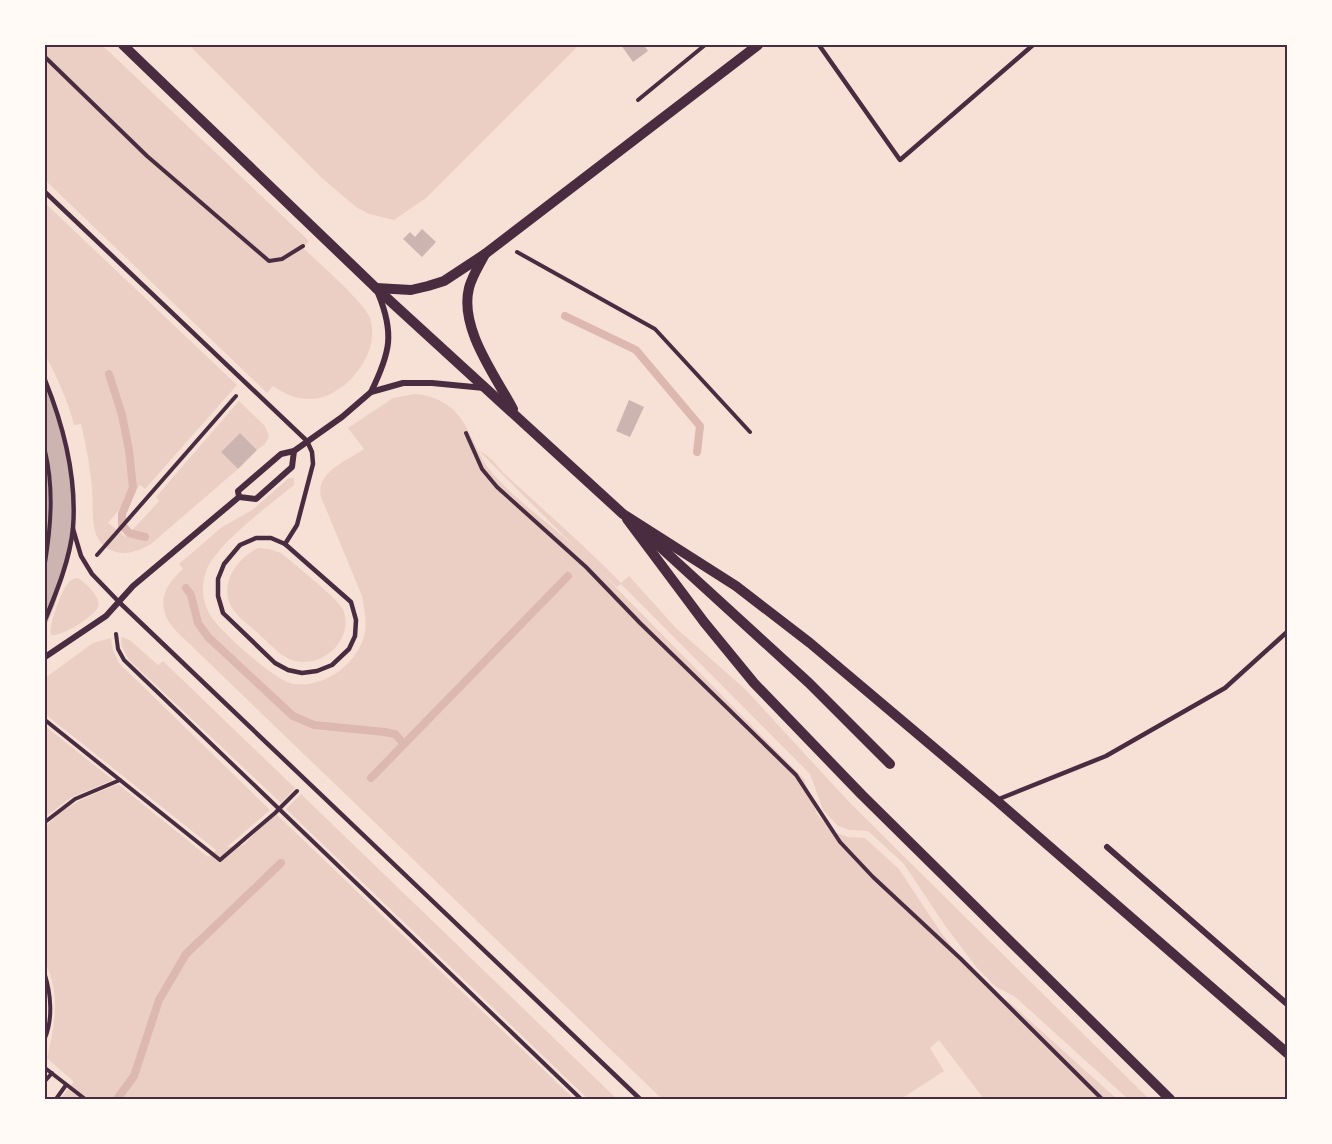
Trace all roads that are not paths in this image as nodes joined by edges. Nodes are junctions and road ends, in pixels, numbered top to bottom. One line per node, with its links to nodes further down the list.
1 (123, 45): 7 (street)
2 (758, 45): 6 (street)
3 (819, 45): 4 (lane)
4 (1033, 45)
5 (45, 192): 12 (lane)
6 (485, 254): 7 (street); 11 (street)
7 (376, 288): 9 (street); 10 (street)
8 (45, 380): 16 (lane)
9 (486, 388): 10 (street); 11 (street)
10 (372, 392): 12 (street)
11 (518, 417): 15 (street)
12 (307, 441): 13 (street); 17 (lane)
13 (294, 452): 14 (street); 14 (street)
14 (239, 497): 18 (street)
15 (624, 514): 22 (street); 23 (street); 28 (street)
16 (73, 529): 18 (lane); 19 (lane)
17 (285, 544): 17 (lane)
18 (119, 602): 21 (street); 27 (lane)
19 (45, 620)
20 (1287, 632): 23 (lane)
21 (45, 657)
22 (890, 764)
23 (996, 800): 26 (street)
24 (1107, 848): 25 (street)
25 (1287, 1004)
26 (1287, 1053)
27 (640, 1099)
28 (1170, 1099)

